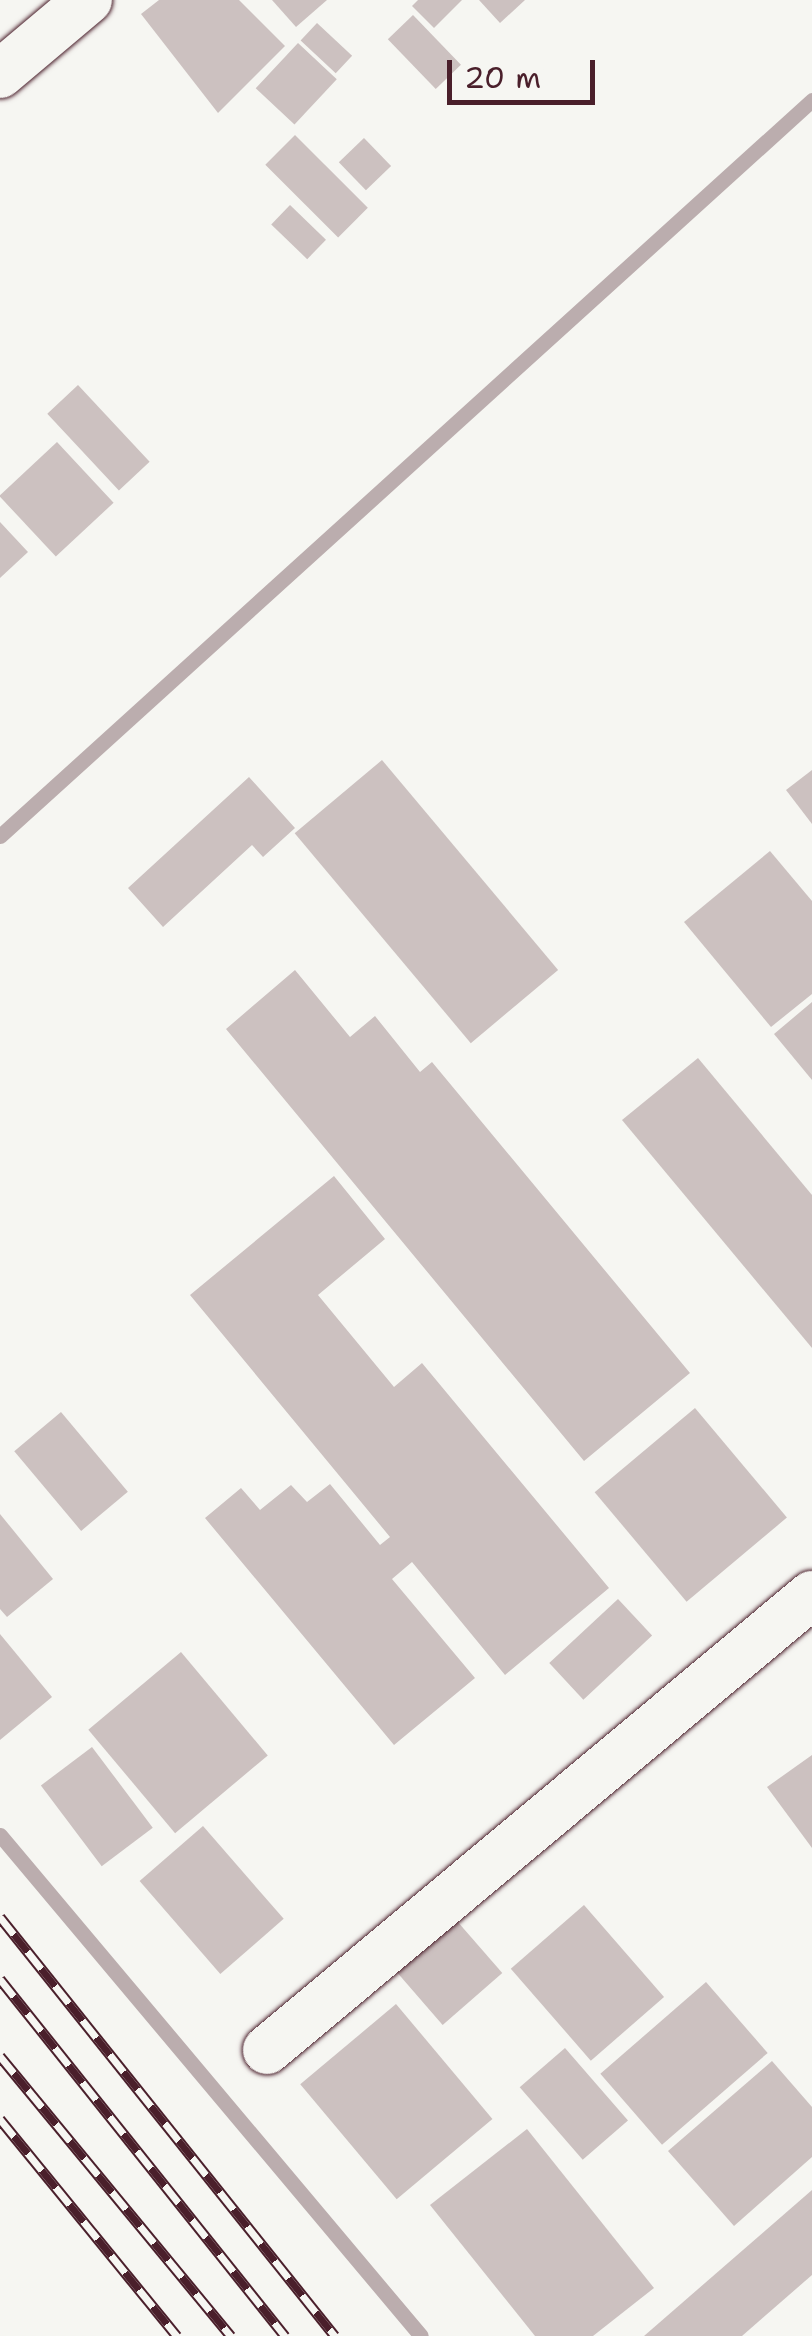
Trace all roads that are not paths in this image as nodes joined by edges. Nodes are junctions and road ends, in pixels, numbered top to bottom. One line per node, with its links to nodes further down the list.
1 (88, 0): 2 (street)
2 (0, 74)
3 (812, 1595): 4 (street)
4 (267, 2050)

